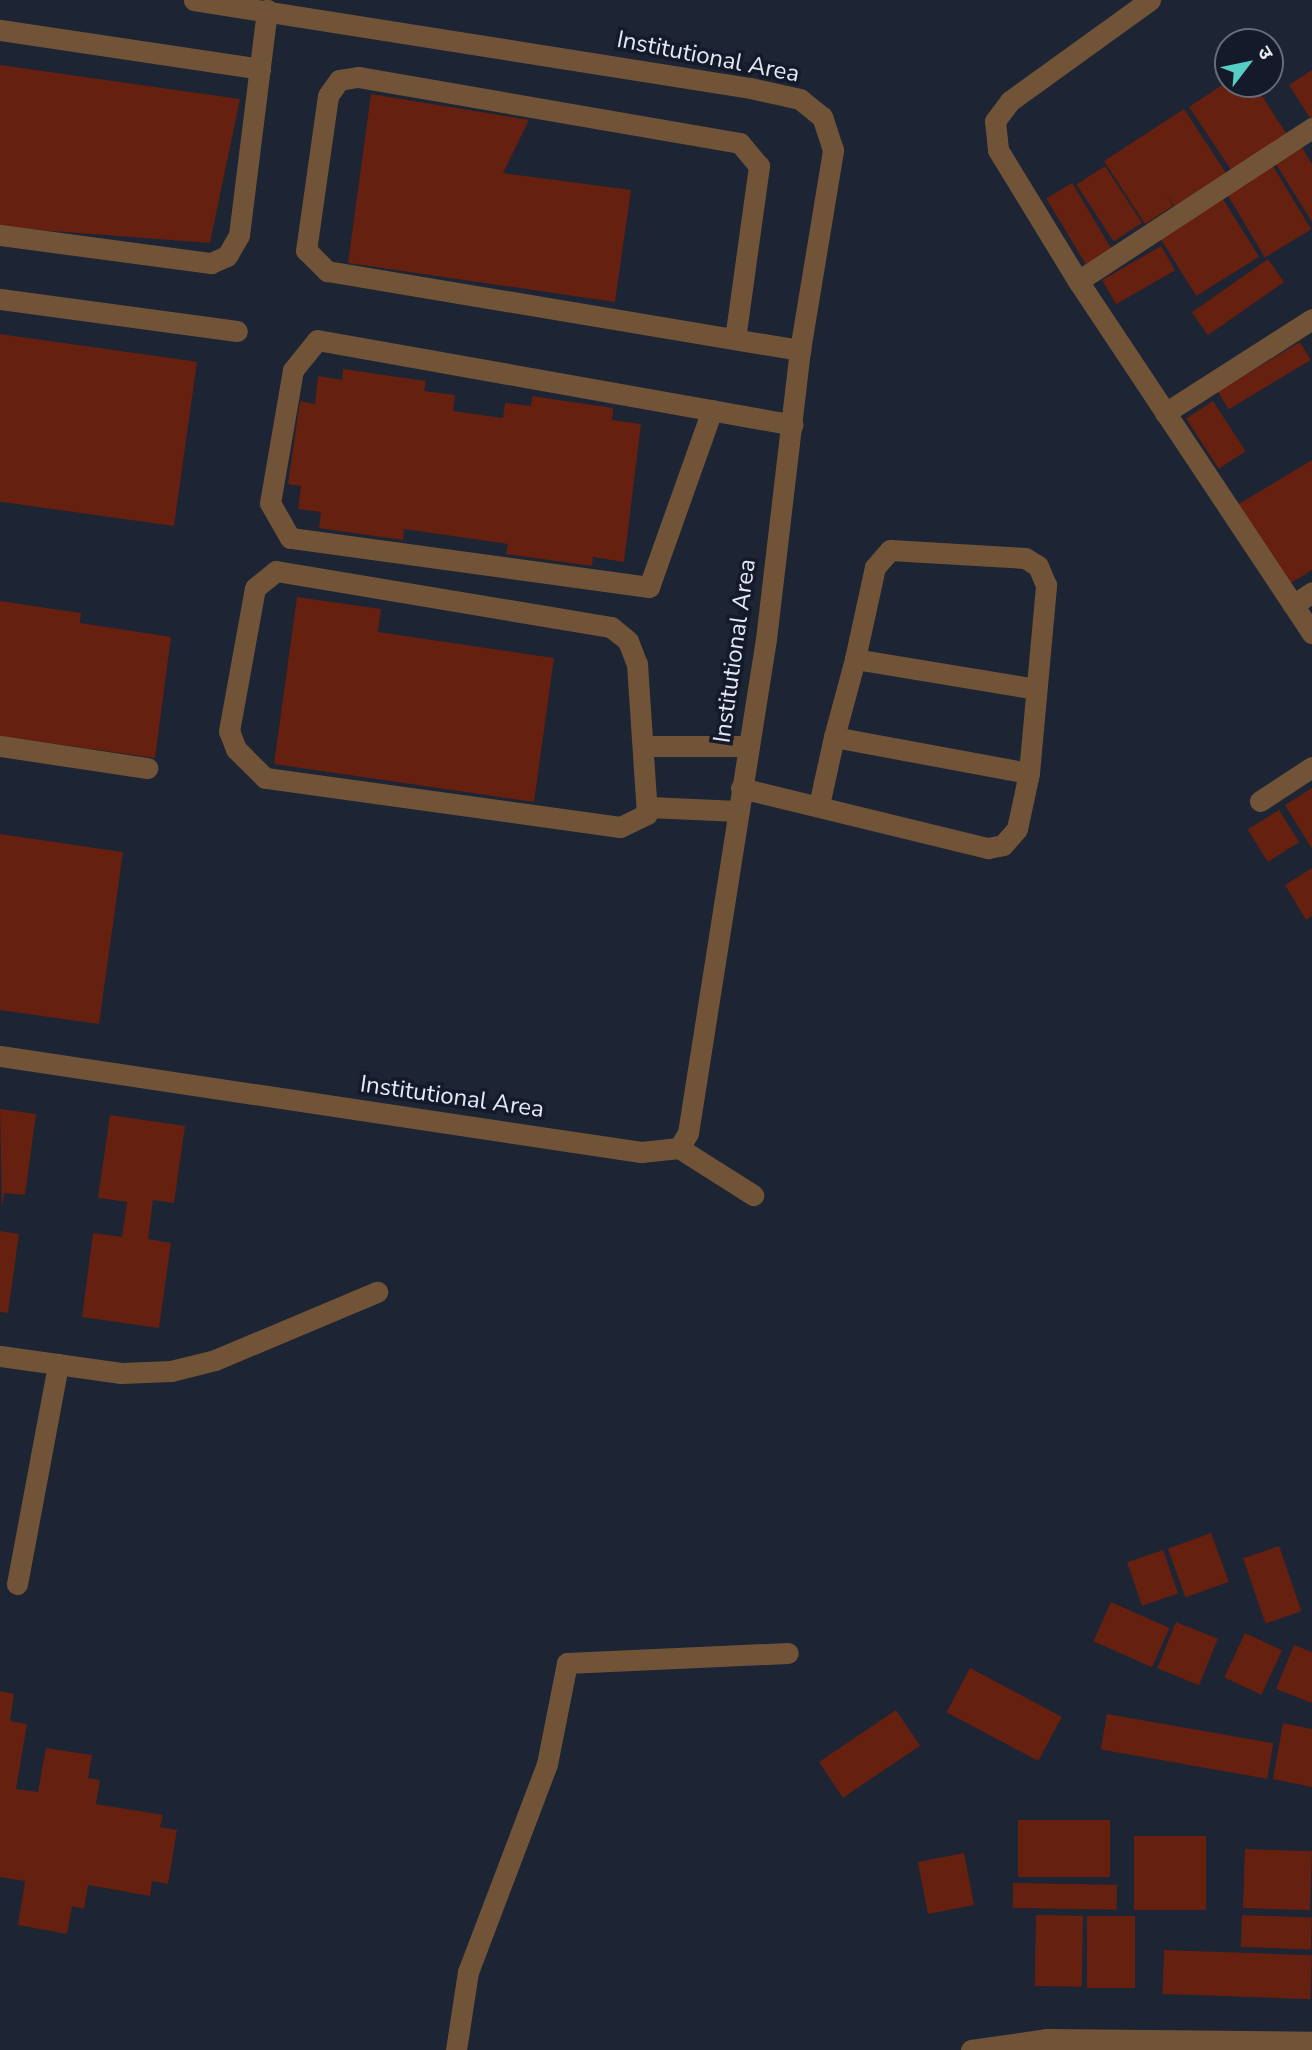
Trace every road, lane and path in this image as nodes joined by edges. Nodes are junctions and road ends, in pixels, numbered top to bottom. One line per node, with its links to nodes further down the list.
1 (194, 0): 4 (street, Institutional Area)
2 (1150, 0): 9 (street)
3 (289, 7): 4 (street, Institutional Area); 14 (street, Institutional Area)
4 (267, 10): 6 (street)
5 (0, 30): 6 (street)
6 (260, 69): 8 (street)
7 (1312, 128): 9 (street)
8 (0, 235)
9 (1077, 281): 16 (street)
10 (0, 299): 12 (street)
11 (1312, 319): 16 (street)
12 (237, 331)
13 (735, 339): 13 (street); 14 (street)
14 (800, 350): 17 (street, Institutional Area)
15 (712, 410): 15 (street); 17 (street)
16 (1166, 413): 19 (street)
17 (792, 425): 26 (street, Institutional Area)
18 (1312, 593): 19 (street)
19 (1293, 604): 20 (street)
20 (1312, 633)
21 (855, 659): 22 (street); 22 (street); 23 (street)
22 (1036, 689): 29 (street)
23 (834, 737): 29 (street); 32 (street)
24 (0, 746): 28 (street)
25 (644, 746): 26 (street); 33 (street); 33 (street)
26 (748, 746): 30 (street, Institutional Area)
27 (1312, 766): 31 (street)
28 (147, 768)
29 (1029, 773): 32 (street)
30 (741, 788): 32 (street); 34 (street, Institutional Area)
31 (1259, 802)
32 (819, 805)
33 (649, 807): 34 (street)
34 (738, 811): 36 (street, Institutional Area)
35 (0, 1055): 36 (street, Institutional Area)
36 (679, 1148): 37 (street)
37 (753, 1195)
38 (377, 1293): 40 (street)
39 (0, 1356): 40 (street)
40 (58, 1364): 41 (street)
41 (18, 1584)
42 (788, 1653): 44 (street)
43 (1312, 2042): 45 (street)
44 (456, 2050)
45 (971, 2050)

